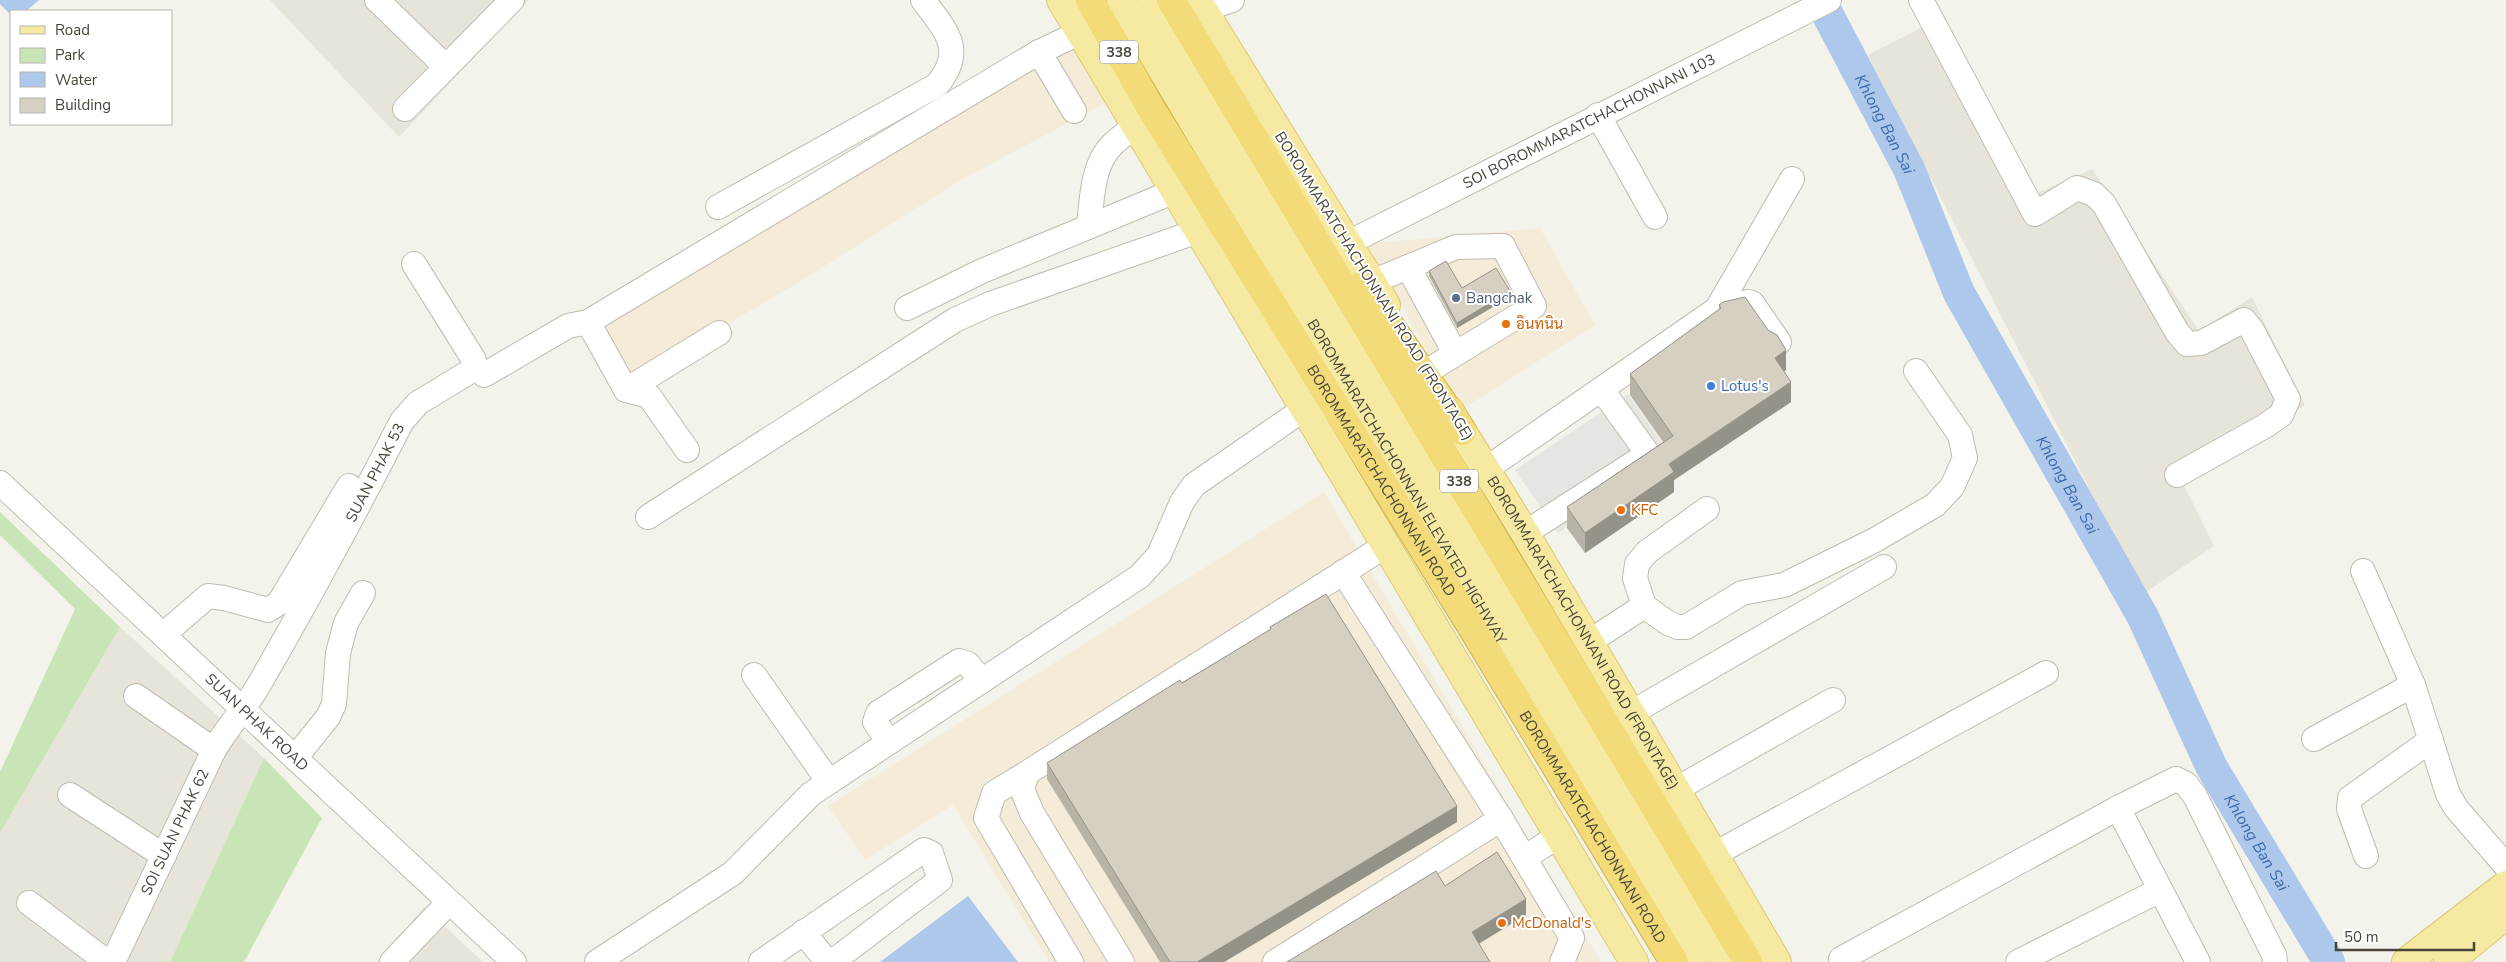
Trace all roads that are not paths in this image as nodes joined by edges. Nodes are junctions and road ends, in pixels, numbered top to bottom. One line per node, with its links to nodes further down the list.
1 (376, 0): 17 (street)
2 (512, 0): 17 (street)
3 (1061, 0): 14 (main road, 338)
4 (1070, 0): 20 (highway)
5 (1090, 0): 20 (highway, BOROMMARATCHACHONNANI ROAD / 338)
6 (1121, 0): 103 (main road, BOROMMARATCHACHONNANI ELEVATED HIGHWAY / 338)
7 (1152, 0): 104 (main road, BOROMMARATCHACHONNANI ELEVATED HIGHWAY / 338)
8 (1171, 0): 16 (highway, 338)
9 (1232, 0): 13 (street)
10 (1829, 0): 21 (street, SOI BOROMMARATCHACHONNANI 103)
11 (1921, 0): 47 (street)
12 (927, 2): 24 (street)
13 (1200, 5): 28 (main road, BOROMMARATCHACHONNANI ROAD (FRONTAGE) / 338)
14 (1079, 33): 15 (street); 20 (main road, 338)
15 (1039, 52): 19 (street); 34 (street)
16 (1203, 53): 44 (highway); 105 (highway, 338)
17 (446, 67): 18 (street)
18 (405, 109)
19 (1074, 110)
20 (1142, 115): 23 (main road, 338); 26 (street); 102 (highway, BOROMMARATCHACHONNANI ROAD / 338)
21 (1598, 115): 25 (street); 28 (street, SOI BOROMMARATCHACHONNANI 103)
22 (1792, 179): 33 (street)
23 (1175, 191): 26 (street); 27 (main road, 338)
24 (718, 207)
25 (1655, 216)
26 (1089, 226): 32 (street)
27 (1198, 231): 43 (main road, 338); 51 (street)
28 (1348, 243): 31 (main road, BOROMMARATCHACHONNANI ROAD (FRONTAGE) / 338)
29 (414, 264): 66 (street, SUAN PHAK 53)
30 (1408, 267): 31 (street); 37 (street); 37 (street)
31 (1372, 282): 39 (main road, BOROMMARATCHACHONNANI ROAD (FRONTAGE) / 338)
32 (907, 308)
33 (1717, 309): 36 (street); 42 (street)
34 (588, 322): 40 (street); 41 (street)
35 (720, 333): 41 (street)
36 (1778, 342)
37 (1455, 353): 39 (street)
38 (1916, 371): 58 (street)
39 (1426, 372): 44 (main road, BOROMMARATCHACHONNANI ROAD (FRONTAGE) / 338)
40 (484, 375)
41 (626, 390): 45 (street)
42 (1602, 390): 46 (street); 52 (street)
43 (1304, 409): 53 (main road, 338); 73 (street)
44 (1462, 430): 46 (main road, BOROMMARATCHACHONNANI ROAD (FRONTAGE) / 338)
45 (687, 450)
46 (1486, 469): 52 (main road, BOROMMARATCHACHONNANI ROAD (FRONTAGE) / 338)
47 (2177, 475)
48 (0, 483): 59 (street, SUAN PHAK ROAD)
49 (349, 486): 59 (street)
50 (1708, 509): 58 (street)
51 (648, 518)
52 (1525, 533): 60 (main road, BOROMMARATCHACHONNANI ROAD (FRONTAGE) / 338)
53 (1385, 546): 56 (street); 78 (main road, 338)
54 (1884, 567): 67 (street)
55 (2363, 571): 63 (street)
56 (1342, 572): 72 (street); 77 (street)
57 (363, 593): 71 (street)
58 (1644, 606): 60 (street)
59 (164, 634): 66 (street, SUAN PHAK ROAD)
60 (1589, 642): 67 (main road, BOROMMARATCHACHONNANI ROAD (FRONTAGE) / 338)
61 (2046, 673): 79 (street)
62 (754, 676): 73 (street)
63 (2413, 685): 68 (street); 69 (street)
64 (136, 696): 70 (street)
65 (1833, 700): 74 (street)
66 (243, 707): 70 (street, SOI SUAN PHAK 62); 71 (street, SUAN PHAK ROAD)
67 (1631, 713): 74 (main road, BOROMMARATCHACHONNANI ROAD (FRONTAGE) / 338)
68 (2314, 739)
69 (2431, 740): 81 (street); 83 (street)
70 (214, 750): 80 (street, SOI SUAN PHAK 62)
71 (295, 758): 86 (street, SUAN PHAK ROAD)
72 (1027, 773): 97 (street); 98 (street)
73 (829, 782): 95 (street)
74 (1675, 790): 79 (main road, BOROMMARATCHACHONNANI ROAD (FRONTAGE) / 338)
75 (70, 795): 80 (street)
76 (2118, 808): 85 (street); 90 (street); 109 (street)
77 (1501, 818): 82 (street); 99 (street)
78 (1558, 836): 82 (street); 101 (main road, 338)
79 (1713, 855): 106 (main road, BOROMMARATCHACHONNANI ROAD (FRONTAGE) / 338)
80 (164, 856): 92 (street, SOI SUAN PHAK 62)
81 (2366, 856)
82 (1526, 857): 100 (street)
83 (2506, 866)
84 (2506, 885): 110 (main road)
85 (2160, 890): 107 (street); 108 (street)
86 (449, 902): 93 (street); 94 (street, SUAN PHAK ROAD)
87 (29, 903): 91 (street)
88 (2506, 915): 111 (main road)
89 (803, 932): 89 (street); 96 (street)
90 (1840, 961)
91 (107, 962)
92 (113, 962)
93 (392, 962)
94 (514, 962)
95 (597, 962)
96 (761, 962)
97 (1071, 962)
98 (1122, 962)
99 (1275, 962)
100 (1562, 962)
101 (1634, 962)
102 (1674, 962)
103 (1696, 962)
104 (1727, 962)
105 (1748, 962)
106 (1776, 962)
107 (2018, 962)
108 (2198, 962)
109 (2275, 962)
110 (2406, 962)
111 (2448, 962)

